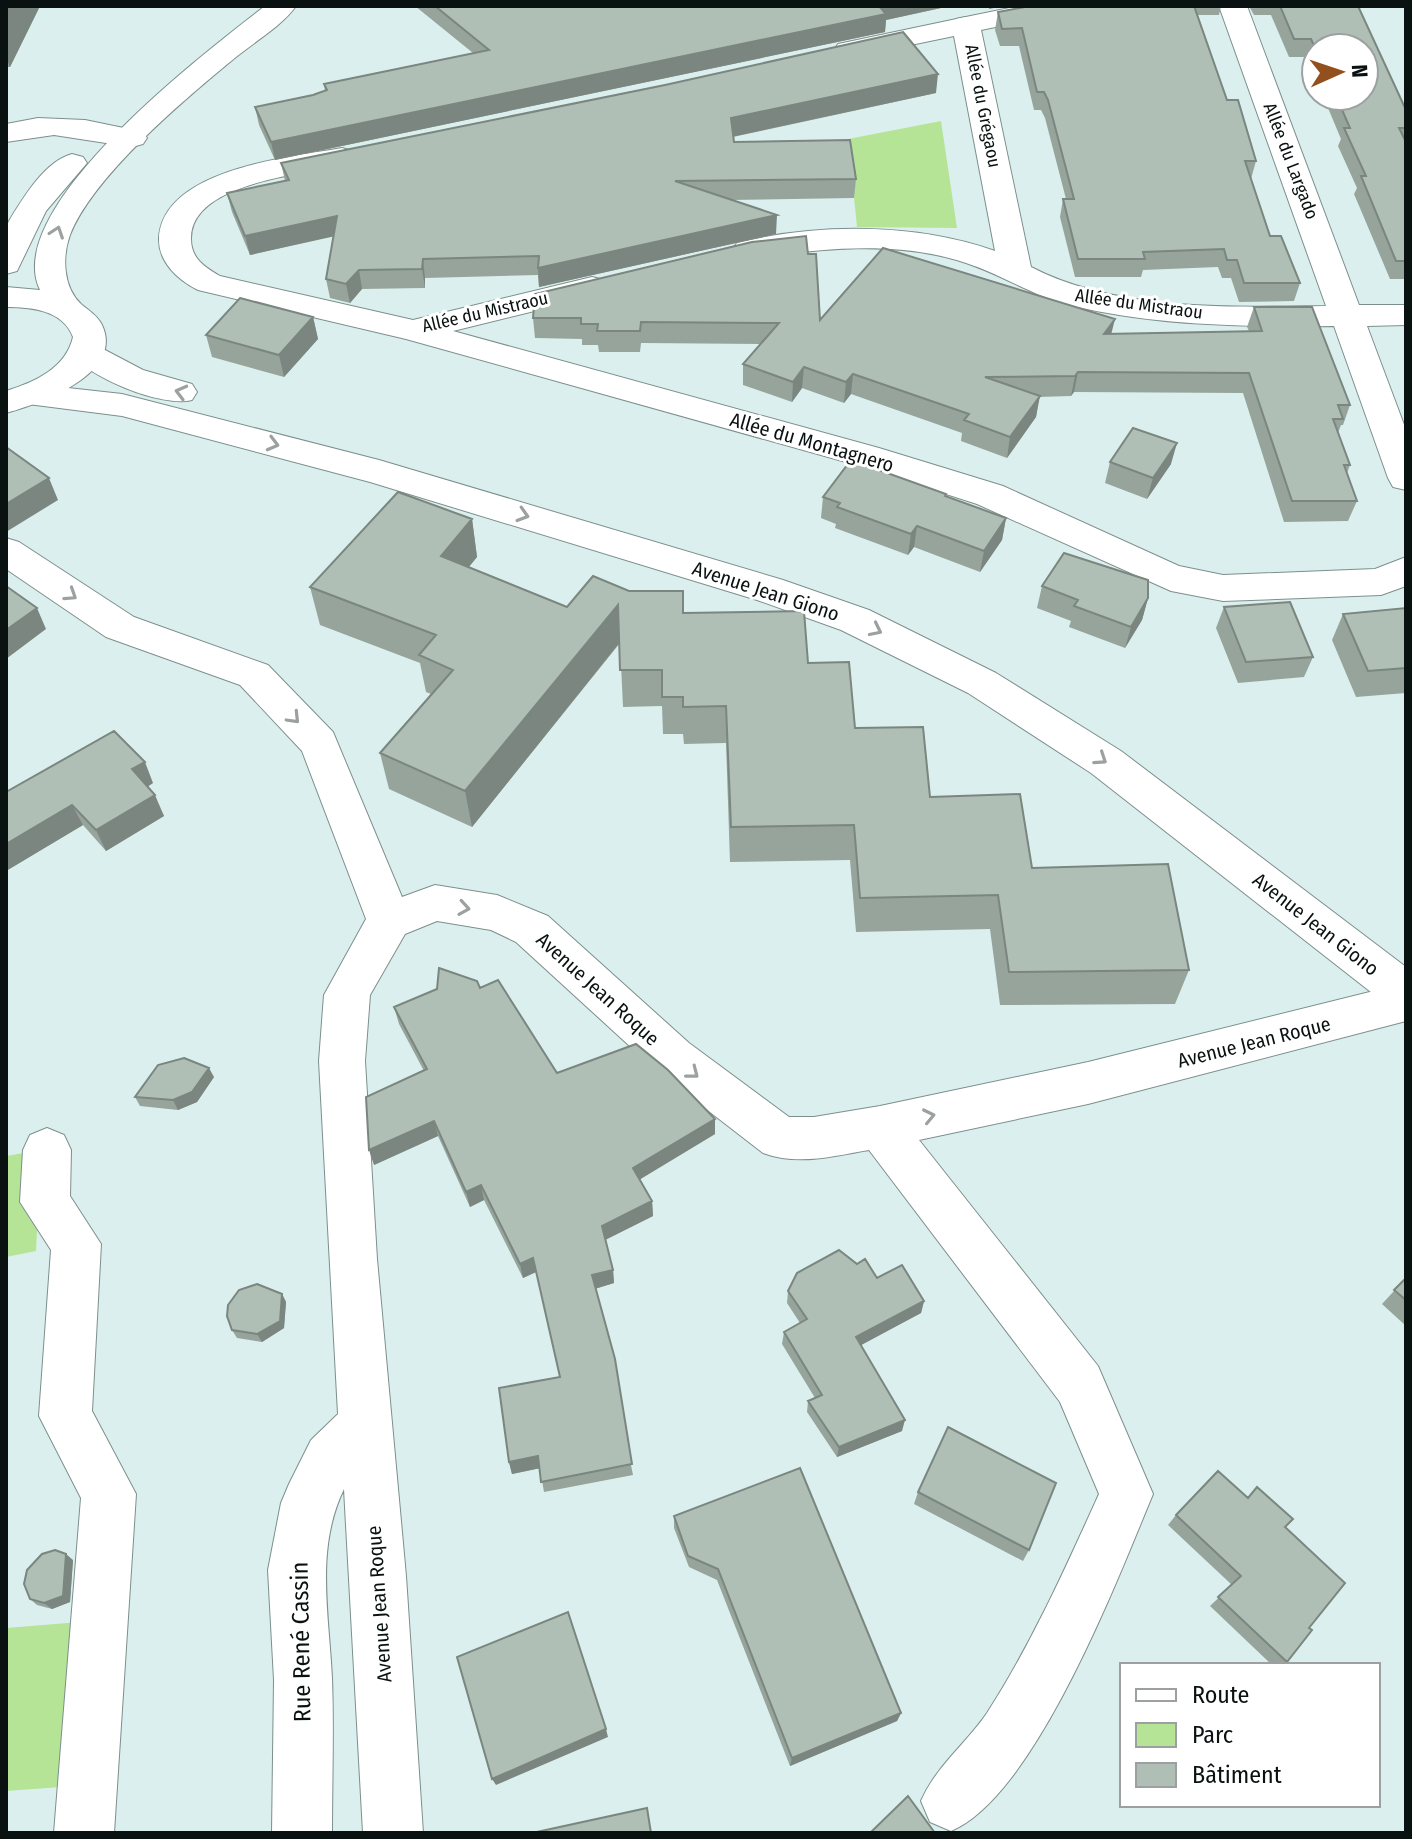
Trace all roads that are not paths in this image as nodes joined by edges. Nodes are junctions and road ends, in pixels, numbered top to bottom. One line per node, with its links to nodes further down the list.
1 (275, 6): 7 (street)
2 (282, 6): 9 (street)
3 (1060, 6): 5 (street)
4 (1233, 6): 18 (street, Allée du Largado)
5 (966, 25): 6 (street, Allée du Grégaou); 13 (street, Allée du Grégaou)
6 (816, 58)
7 (102, 131): 8 (street); 9 (street); 12 (street)
8 (6, 133)
9 (132, 138): 16 (street, one-way to 9)
10 (376, 149): 19 (street, Allée du Montagnero)
11 (721, 257): 13 (street, Allée du Mistraou)
12 (6, 264)
13 (1015, 270): 18 (street, Allée du Mistraou)
14 (628, 279): 19 (street, Allée du Mistraou)
15 (6, 297): 16 (street)
16 (65, 305): 20 (street)
17 (1406, 315): 18 (street, Allée du Mistraou)
18 (1349, 316): 22 (street)
19 (412, 330): 24 (street, Allée du Montagnero)
20 (86, 351): 21 (street); 26 (street, Avenue Jean Giono, one-way to 20)
21 (19, 398): 27 (street, Avenue Jean Giono, one-way to 27)
22 (1406, 478)
23 (6, 551): 25 (street, one-way to 25)
24 (1406, 570)
25 (389, 921): 29 (street, Avenue Jean Roque, one-way to 29); 31 (street, Avenue Jean Roque)
26 (1406, 954)
27 (1406, 993)
28 (1406, 1002): 29 (street, Avenue Jean Roque, one-way to 28)
29 (880, 1127): 32 (street)
30 (47, 1150): 33 (street)
31 (366, 1424): 34 (street, Rue René Cassin); 35 (street, Avenue Jean Roque)
32 (951, 1801)
33 (84, 1833)
34 (302, 1833)
35 (393, 1833)

